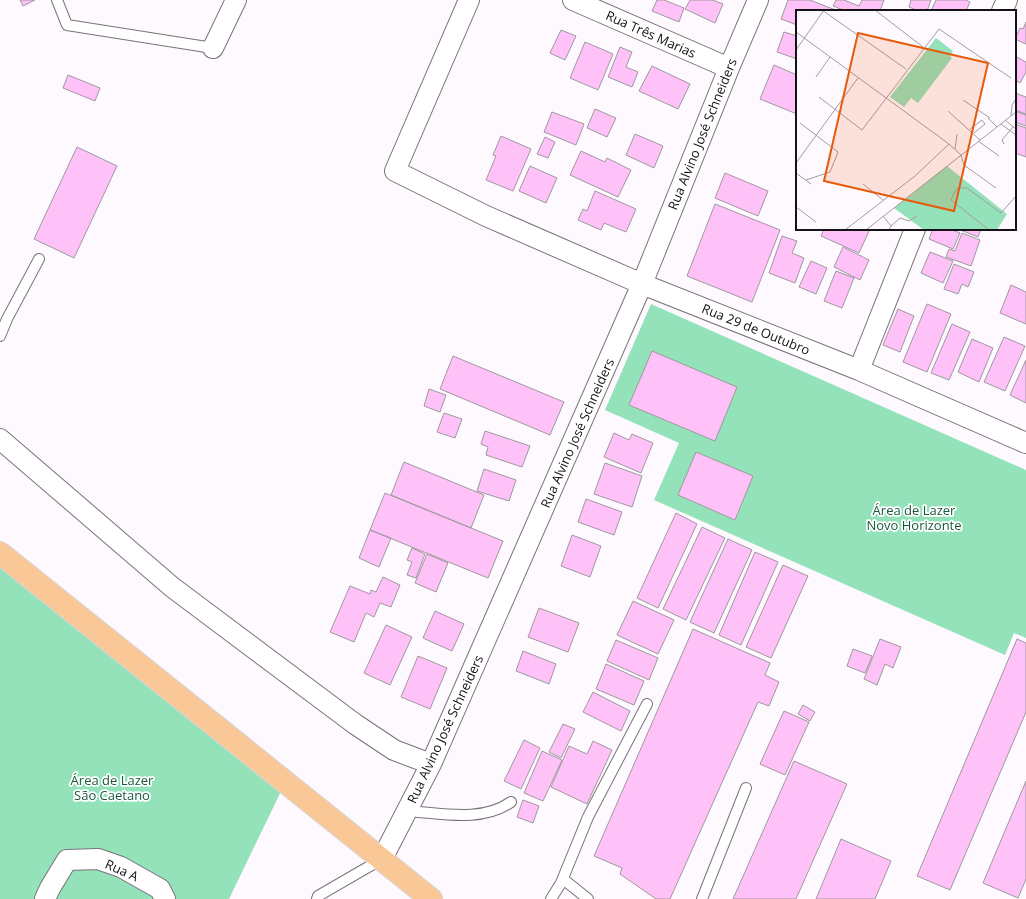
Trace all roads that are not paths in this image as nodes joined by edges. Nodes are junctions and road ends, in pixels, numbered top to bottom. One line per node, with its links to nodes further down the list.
1 (57, 0): 8 (lane)
2 (236, 0): 8 (street)
3 (469, 0): 12 (street, Rua 29 de Outubro)
4 (573, 0): 9 (street, Rua Três Marias)
5 (758, 0): 9 (street, Rua Alvino José Schneiders)
6 (1007, 0): 7 (street)
7 (1002, 10)
8 (213, 48)
9 (729, 68): 12 (street, Rua Alvino José Schneiders)
10 (915, 230): 14 (street)
11 (39, 259): 13 (lane)
12 (642, 284): 14 (street, Rua 29 de Outubro); 19 (street, Rua Alvino José Schneiders)
13 (0, 336)
14 (859, 370): 16 (street, Rua 29 de Outubro)
15 (0, 439): 19 (street)
16 (1026, 442)
17 (0, 553): 23 (main road)
18 (647, 704): 24 (lane)
19 (431, 764): 22 (street, Rua Alvino José Schneiders)
20 (746, 788): 31 (lane)
21 (511, 802): 22 (lane)
22 (407, 811): 23 (street, Rua Alvino José Schneiders)
23 (382, 859): 27 (lane); 28 (main road)
24 (563, 879): 29 (lane); 30 (lane)
25 (45, 899): 26 (street, Rua A)
26 (165, 899)
27 (317, 899)
28 (431, 899)
29 (551, 899)
30 (588, 899)
31 (702, 899)

